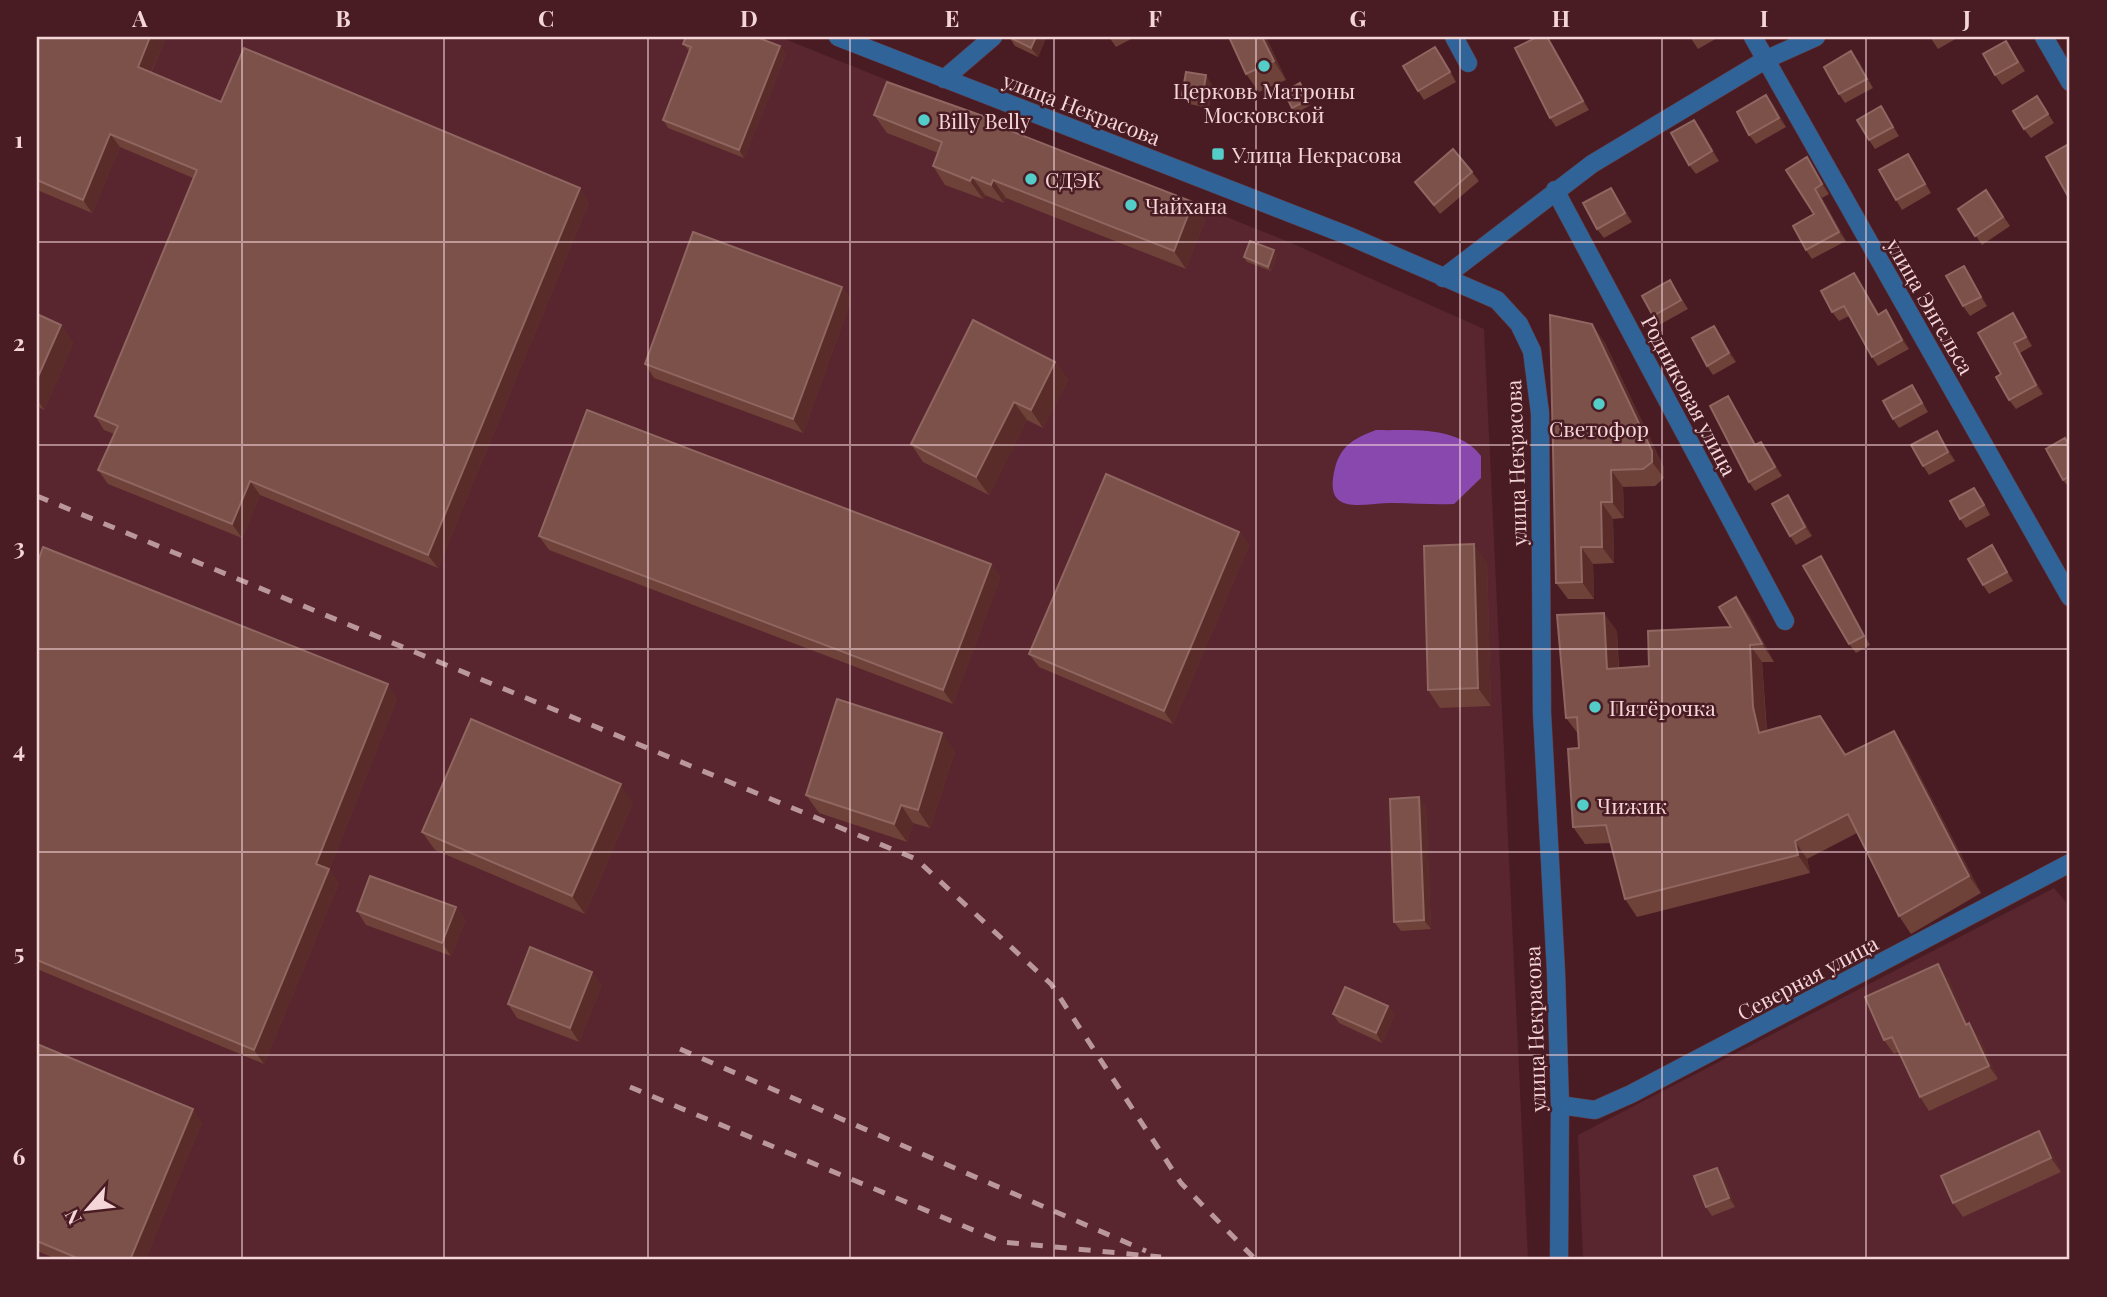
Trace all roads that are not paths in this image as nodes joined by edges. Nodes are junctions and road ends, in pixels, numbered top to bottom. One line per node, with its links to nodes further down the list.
1 (838, 37): 9 (street, улица Некрасова)
2 (993, 37): 9 (street)
3 (1454, 37): 8 (street)
4 (1753, 37): 7 (street, улица Энгельса)
5 (1816, 37): 7 (street)
6 (2044, 37): 10 (street)
7 (1765, 60): 11 (street); 13 (street, улица Энгельса)
8 (1468, 63)
9 (944, 79): 12 (street, улица Некрасова)
10 (2070, 82)
11 (1555, 190): 12 (street); 14 (street, Родниковая улица)
12 (1443, 278): 16 (street, улица Некрасова)
13 (2070, 597)
14 (1784, 621)
15 (2070, 863): 16 (street, Северная улица)
16 (1560, 1105): 17 (street, улица Некрасова)
17 (1559, 1260)

